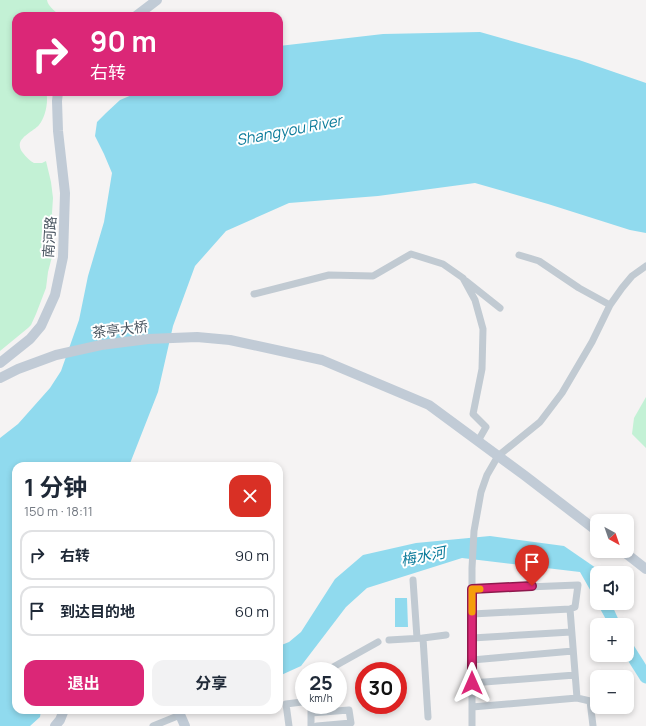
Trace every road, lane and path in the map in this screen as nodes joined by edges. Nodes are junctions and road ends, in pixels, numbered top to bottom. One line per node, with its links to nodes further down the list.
1 (157, 0): 2 (main road)
2 (141, 12)
3 (57, 96): 10 (main road, 南河路)
4 (519, 255): 8 (street)
5 (646, 266): 8 (street)
6 (463, 278): 7 (street); 9 (street); 12 (street)
7 (254, 294)
8 (610, 305): 13 (street)
9 (500, 308)
10 (0, 363)
11 (0, 378): 12 (main road, 茶亭大桥)
12 (478, 441): 13 (main road, 茶亭大桥)
13 (498, 456): 14 (main road, 茶亭大桥); 18 (street)
14 (590, 526)
15 (632, 558): 16 (main road)
16 (646, 569)
17 (413, 580): 23 (street)
18 (472, 589): 19 (street); 20 (street)
19 (570, 609): 20 (street); 21 (street)
20 (472, 614): 24 (street)
21 (572, 632): 24 (street); 27 (street)
22 (446, 635): 23 (street)
23 (420, 638): 25 (street); 40 (street)
24 (472, 638): 28 (street)
25 (389, 640)
26 (378, 642): 29 (street)
27 (573, 651): 28 (street); 30 (street)
28 (472, 660): 31 (street)
29 (342, 662)
30 (575, 675): 31 (street); 32 (street)
31 (472, 683): 34 (street)
32 (577, 698): 34 (street); 48 (street)
33 (295, 703): 44 (street)
34 (472, 708): 47 (street)
35 (347, 710): 46 (street)
36 (62, 714): 41 (main road)
37 (175, 714): 42 (street)
38 (180, 714): 43 (main road)
39 (311, 714): 45 (street)
40 (428, 717)
41 (56, 726)
42 (153, 726)
43 (185, 726)
44 (289, 726)
45 (311, 726)
46 (318, 726)
47 (472, 726)
48 (593, 726)

